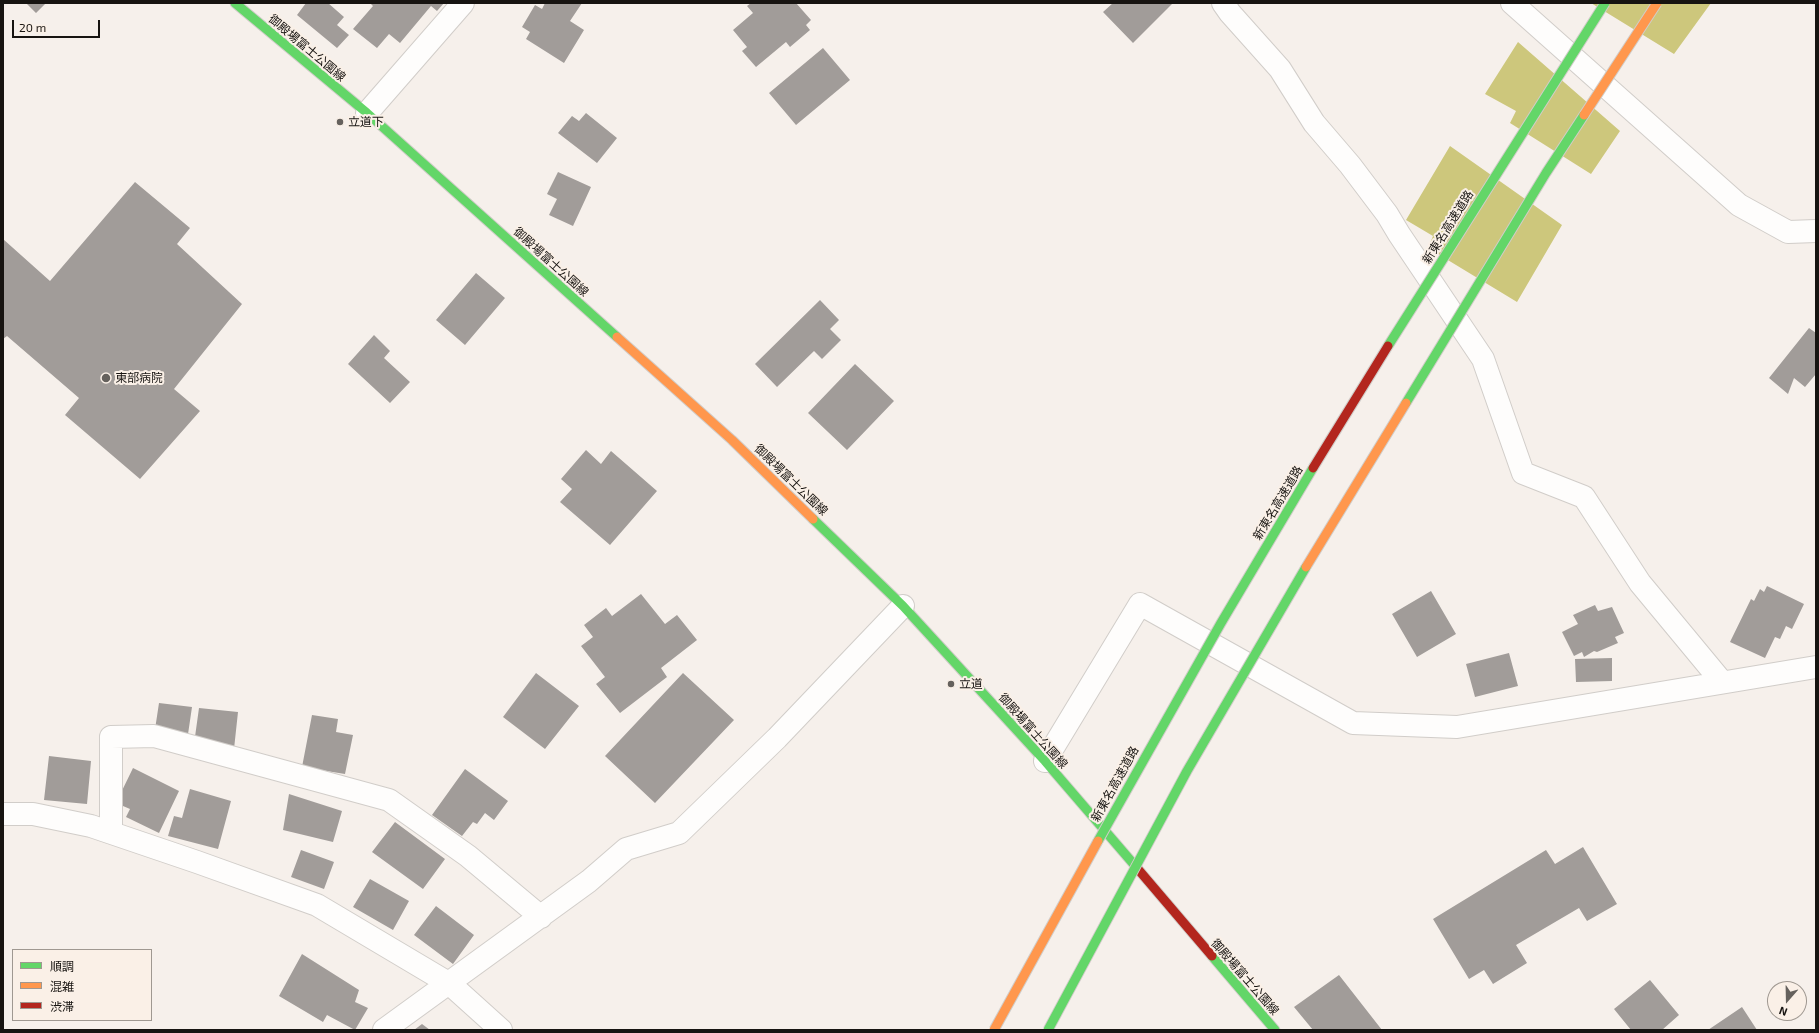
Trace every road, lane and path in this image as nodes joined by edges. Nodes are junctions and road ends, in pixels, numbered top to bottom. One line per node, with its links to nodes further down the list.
1 (235, 3): 7 (main road, 御殿場富士公園線)
2 (463, 3): 7 (street)
3 (1223, 3): 11 (street)
4 (1512, 3): 8 (street)
5 (1605, 3): 19 (main road, 新東名高速道路, bridge)
6 (1657, 3): 20 (main road, bridge)
7 (366, 113): 9 (main road, 御殿場富士公園線)
8 (1816, 230)
9 (903, 606): 12 (main road, 御殿場富士公園線); 15 (street)
10 (1816, 667): 11 (street)
11 (1722, 682): 12 (street)
12 (1045, 761): 21 (main road, 御殿場富士公園線)
13 (3, 814): 14 (street)
14 (111, 832): 15 (street); 16 (street)
15 (541, 916): 16 (street)
16 (450, 984): 17 (street); 18 (street)
17 (384, 1030)
18 (501, 1030)
19 (994, 1030)
20 (1048, 1030)
21 (1275, 1030)

